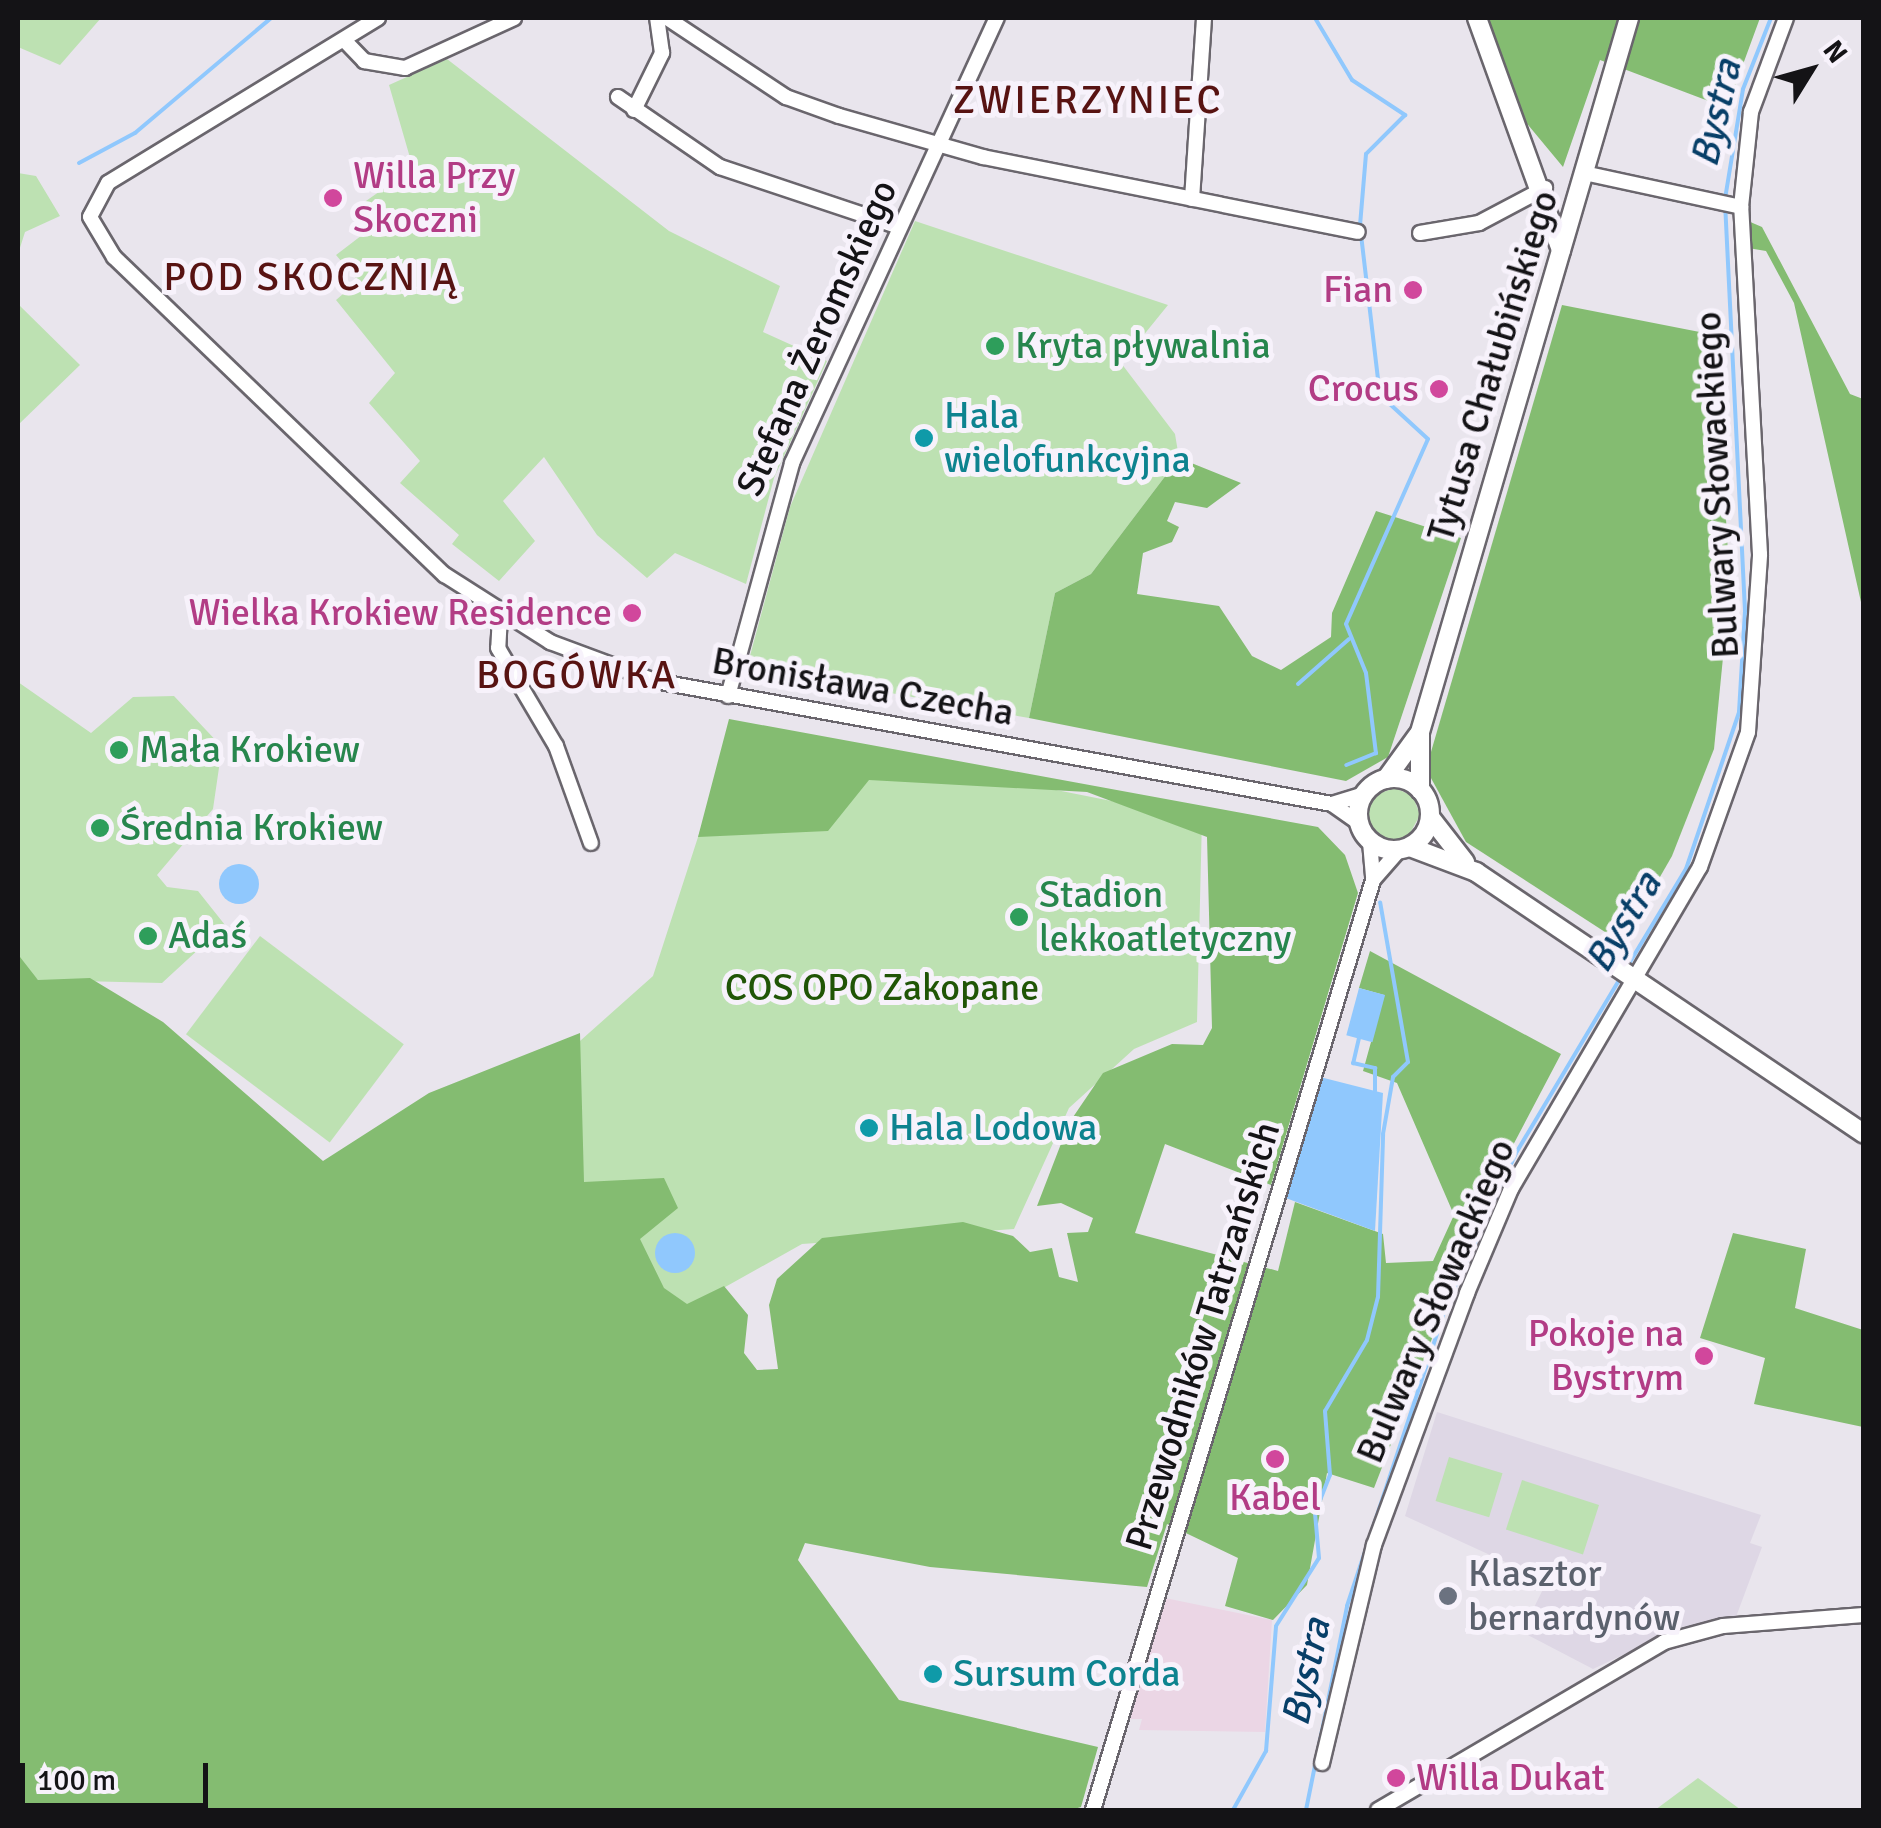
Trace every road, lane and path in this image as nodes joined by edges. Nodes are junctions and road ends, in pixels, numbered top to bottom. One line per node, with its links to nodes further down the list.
1 (378, 18): 10 (street)
2 (514, 18): 10 (street)
3 (658, 18): 12 (street)
4 (667, 18): 13 (street)
5 (997, 18): 13 (street, Stefana Żeromskiego)
6 (1204, 18): 18 (street)
7 (1476, 18): 14 (street)
8 (1629, 18): 15 (street, Tytusa Chałubińskiego)
9 (1786, 18): 19 (street, Bulwary Słowackiego)
10 (345, 42): 24 (street, Bronisława Czecha)
11 (618, 97): 12 (street)
12 (634, 110): 20 (street)
13 (939, 144): 18 (street); 20 (street, Stefana Żeromskiego)
14 (1538, 168): 16 (street); 17 (street)
15 (1584, 172): 17 (street, Tytusa Chałubińskiego); 19 (street)
16 (1544, 188): 22 (street); 23 (street)
17 (1578, 196): 23 (street, Tytusa Chałubińskiego)
18 (1192, 199): 21 (street)
19 (1738, 206): 38 (street, Bulwary Słowackiego)
20 (899, 228): 25 (street, Stefana Żeromskiego)
21 (1358, 232)
22 (1420, 233)
23 (1560, 250): 26 (street, Tytusa Chałubińskiego)
24 (500, 614): 25 (street, Bronisława Czecha); 34 (street)
25 (728, 696): 30 (street, Bronisława Czecha)
26 (1420, 732): 27 (street, Tytusa Chałubińskiego); 28 (street, Tytusa Chałubińskiego)
27 (1386, 779): 28 (street); 29 (street)
28 (1420, 790): 31 (street)
29 (1364, 794): 30 (street, Bronisława Czecha); 32 (street)
30 (1332, 804): 32 (street, Bronisława Czecha)
31 (1430, 817): 35 (street); 36 (street)
32 (1358, 822): 33 (street)
33 (1370, 842): 35 (street); 37 (street)
34 (591, 843)
35 (1404, 848): 36 (street); 37 (street)
36 (1476, 872): 38 (street)
37 (1374, 880): 42 (street, Przewodników Tatrzańskich)
38 (1636, 981): 39 (street); 41 (street, Bulwary Słowackiego)
39 (1864, 1134)
40 (1864, 1615): 43 (street)
41 (1322, 1762)
42 (1093, 1810)
43 (1378, 1810)

